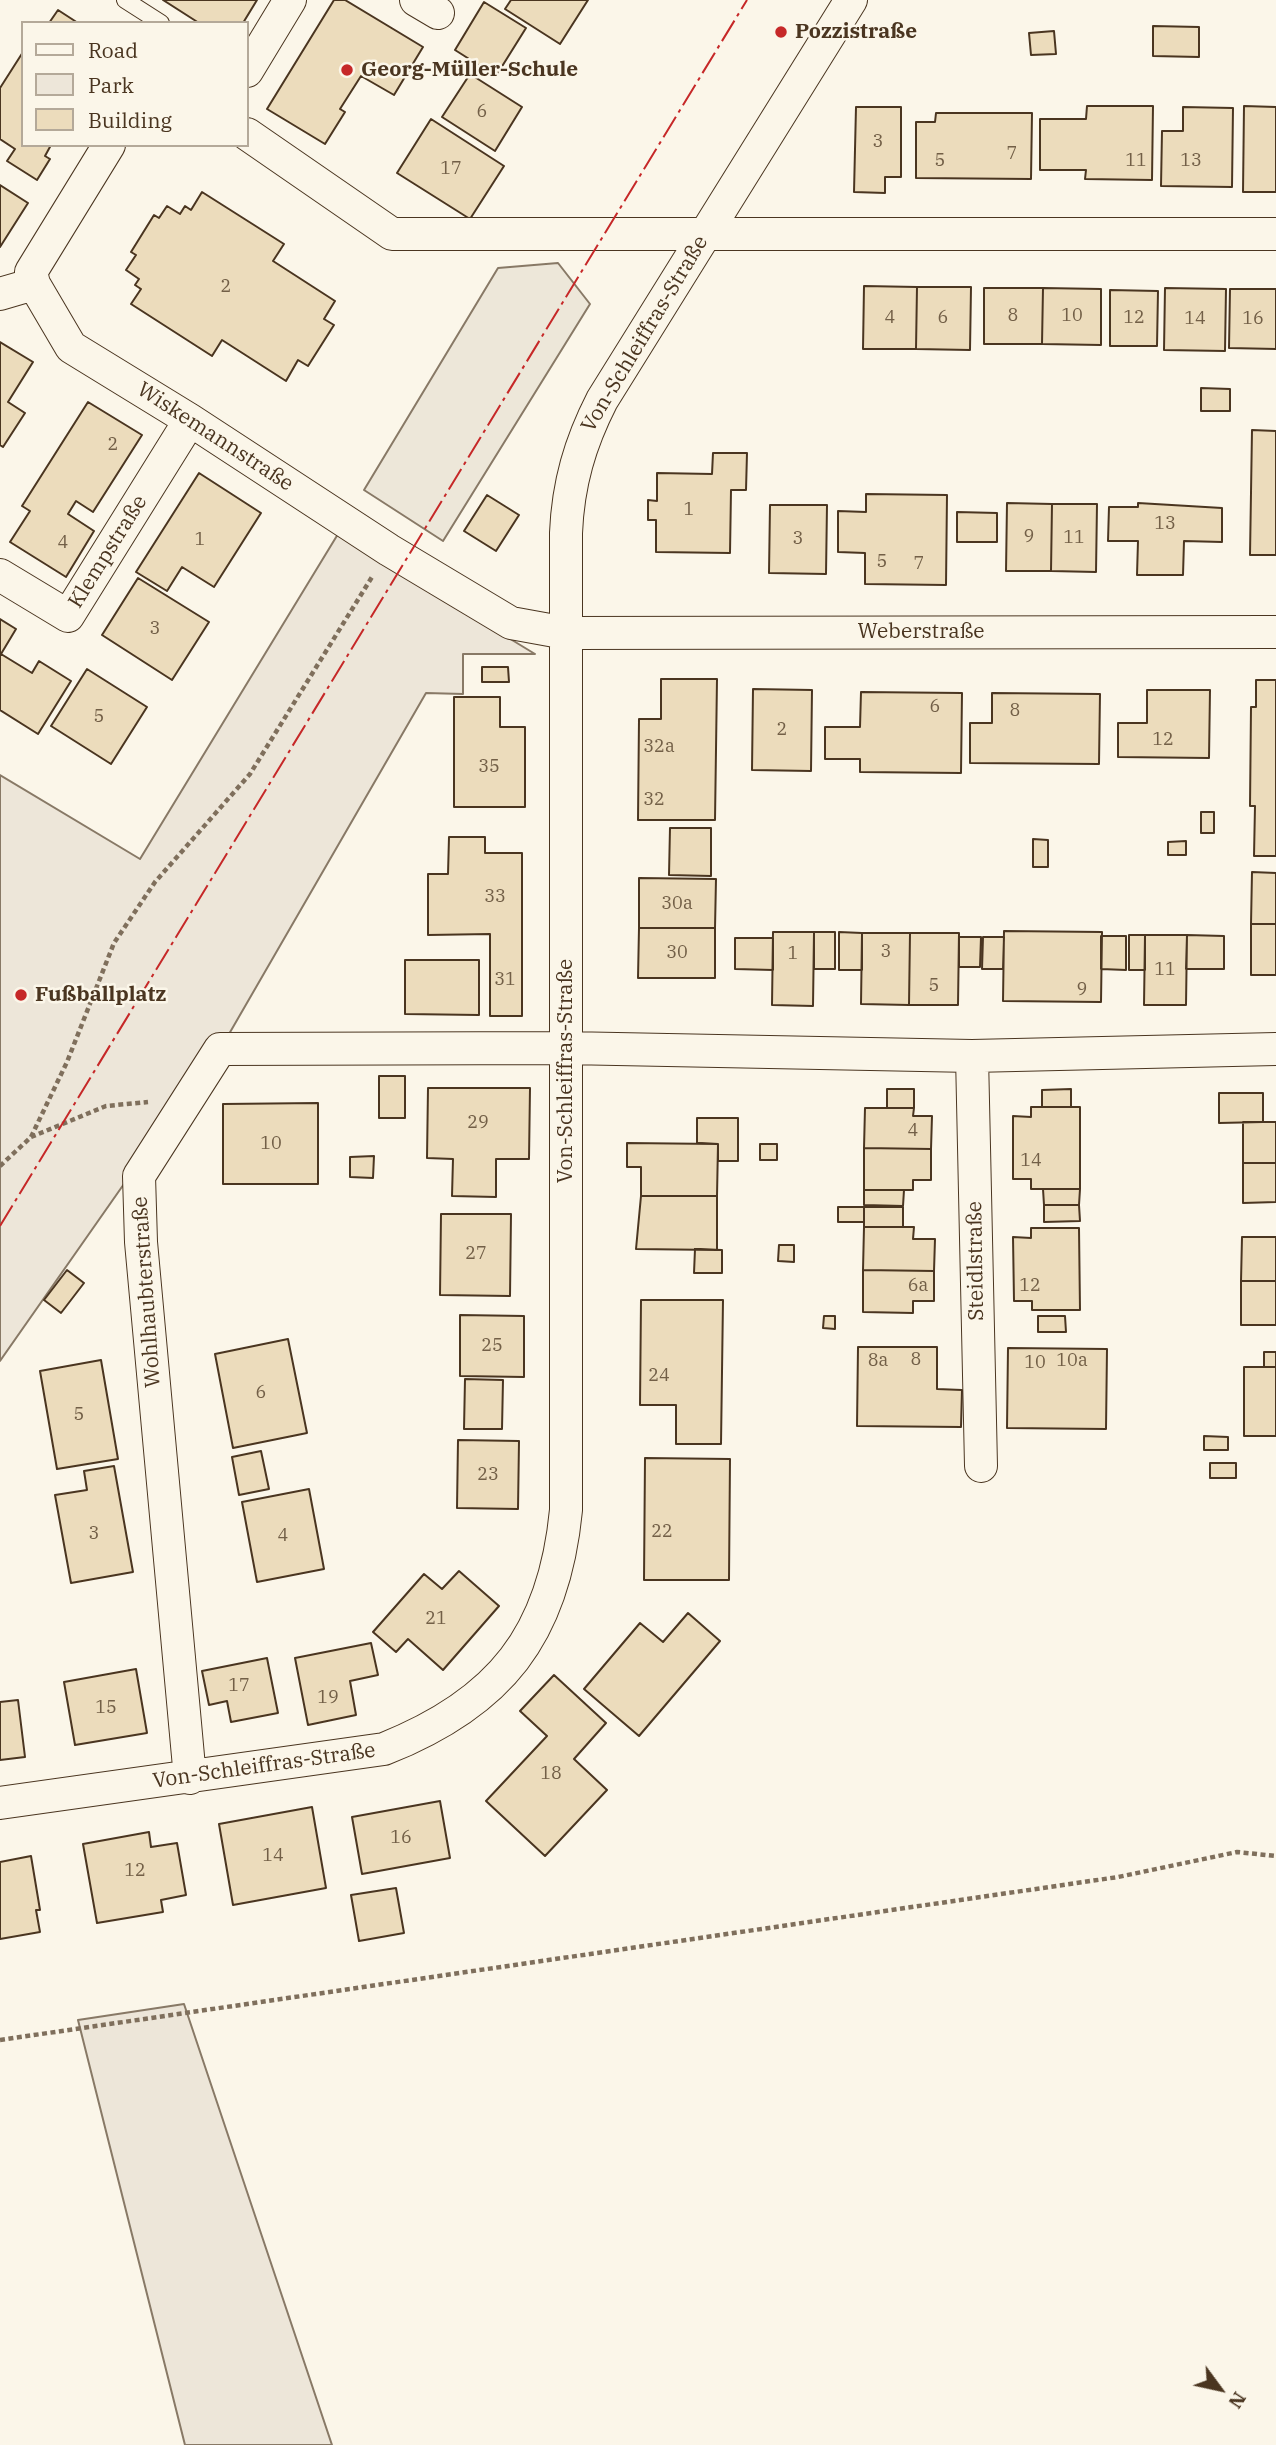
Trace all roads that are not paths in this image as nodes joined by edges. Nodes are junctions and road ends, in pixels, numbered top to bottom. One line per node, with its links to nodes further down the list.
1 (125, 0): 4 (lane)
2 (290, 0): 5 (street)
3 (851, 0): 8 (street, Von-Schleiffras-Straße)
4 (158, 21)
5 (248, 69)
6 (248, 135): 8 (street)
7 (108, 147): 10 (street)
8 (706, 232): 9 (street); 14 (street, Von-Schleiffras-Straße)
9 (1276, 234)
10 (34, 284): 11 (street); 12 (street, Wiskemannstraße)
11 (0, 294)
12 (190, 420): 13 (street, Klempstraße); 14 (street, Wiskemannstraße)
13 (0, 575)
14 (566, 632): 15 (street, Weberstraße); 16 (street, Von-Schleiffras-Straße)
15 (1276, 632)
16 (566, 1048): 18 (street); 20 (street, Von-Schleiffras-Straße); 20 (street, Wohlhaubterstraße)
17 (1276, 1049): 18 (street)
18 (972, 1056): 19 (street, Steidlstraße)
19 (981, 1466)
20 (190, 1778): 21 (street, Von-Schleiffras-Straße)
21 (0, 1803)

